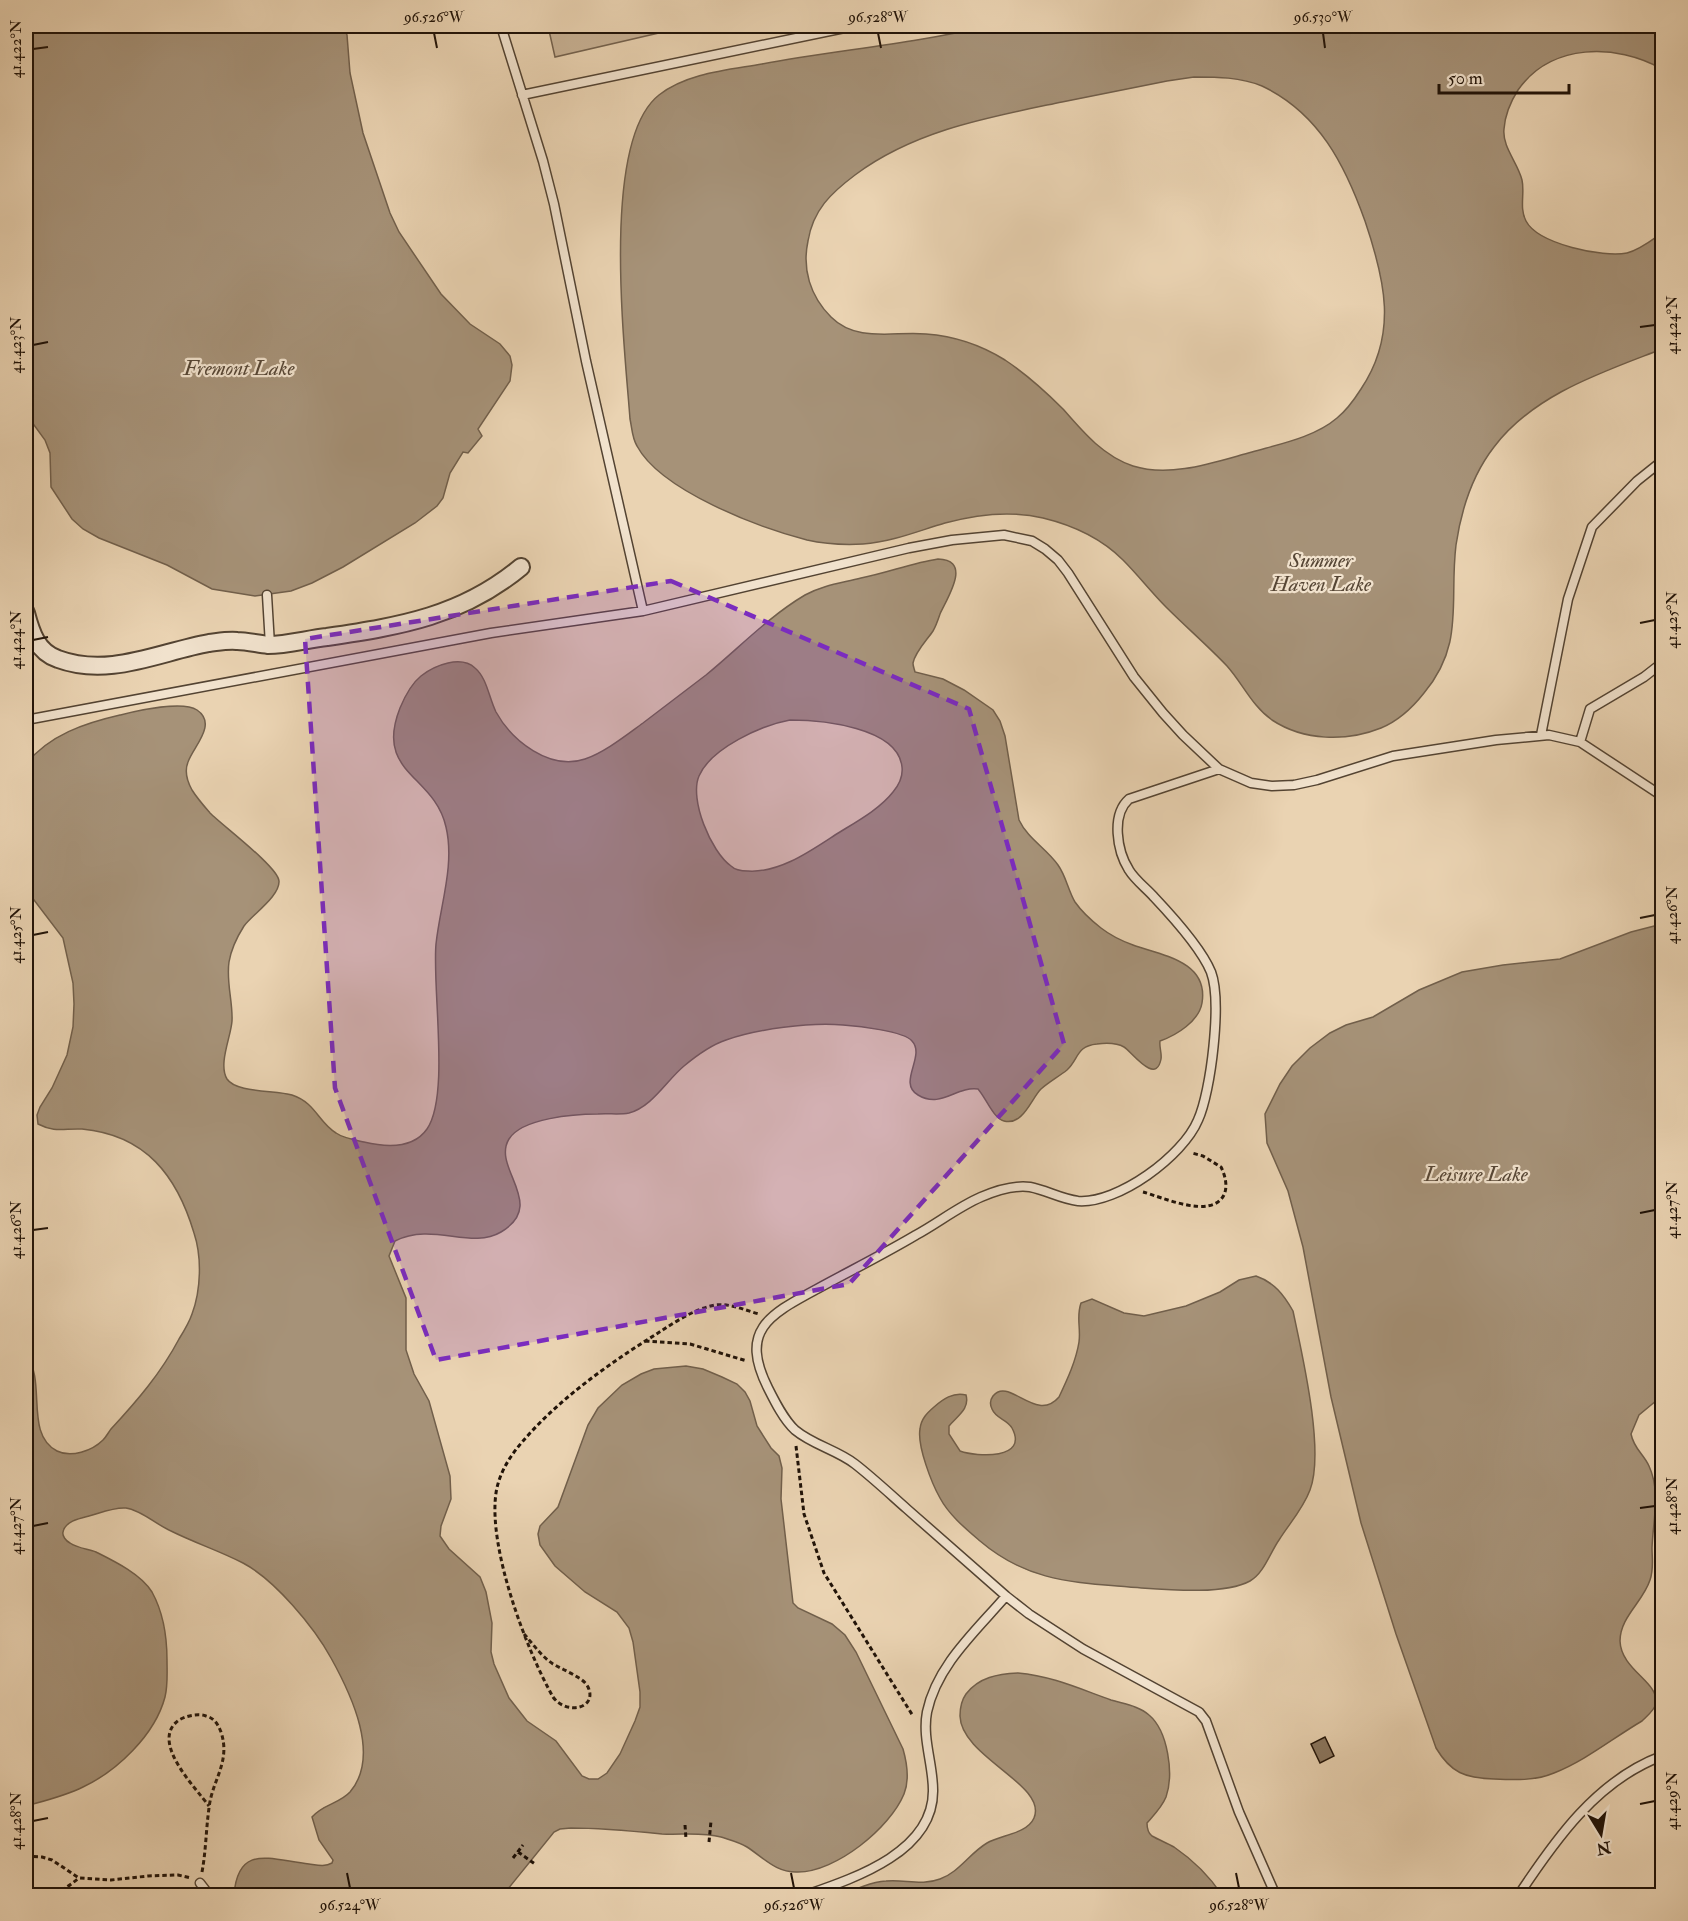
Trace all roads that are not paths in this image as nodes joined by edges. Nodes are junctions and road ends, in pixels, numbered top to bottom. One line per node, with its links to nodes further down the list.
1 (501, 26): 3 (lane)
2 (854, 26): 3 (lane)
3 (522, 95): 7 (lane)
4 (1662, 461): 12 (lane)
5 (521, 567): 9 (street)
6 (267, 595): 9 (lane)
7 (643, 610): 11 (lane); 14 (lane)
8 (26, 613): 9 (street)
9 (270, 645)
10 (1662, 663): 13 (lane)
11 (26, 720)
12 (1541, 735): 13 (lane); 14 (lane)
13 (1580, 742): 15 (lane)
14 (1219, 769): 16 (lane)
15 (1662, 796)
16 (1006, 1596): 20 (lane); 21 (lane)
17 (1662, 1756): 22 (lane)
18 (200, 1883): 19 (lane)
19 (210, 1896)
20 (803, 1896)
21 (1276, 1896)
22 (1518, 1896)

